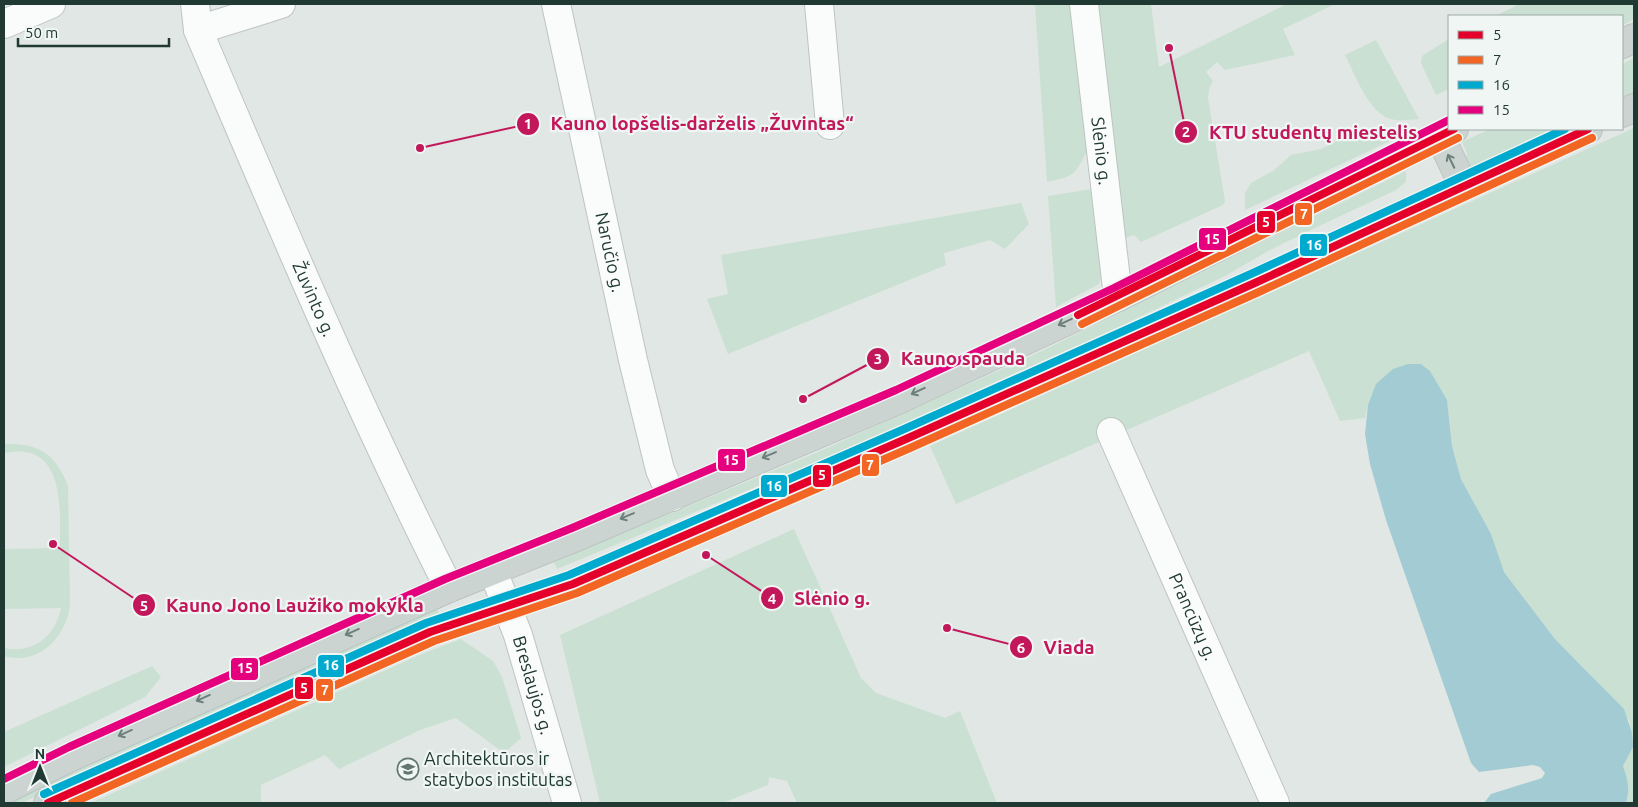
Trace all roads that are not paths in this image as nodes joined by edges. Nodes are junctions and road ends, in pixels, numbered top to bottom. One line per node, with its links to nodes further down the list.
1 (50, 4): 7 (street)
2 (195, 4): 8 (street, Žuvinto g.)
3 (281, 4): 8 (street)
4 (556, 4): 15 (street, Naručio g.)
5 (819, 4): 9 (street)
6 (1084, 4): 13 (street, Slėnio g.)
7 (4, 24)
8 (198, 30): 17 (street, Žuvinto g.)
9 (830, 125)
10 (1586, 130): 12 (main road)
11 (1447, 132): 12 (main road, one-way to 11); 13 (main road)
12 (1463, 185): 18 (main road)
13 (1118, 297): 15 (main road, one-way to 15)
14 (1111, 432): 22 (street, Prancūzų g.)
15 (672, 497): 16 (main road, one-way to 16)
16 (493, 571): 17 (main road); 18 (street, Breslaujos g.)
17 (449, 588): 19 (main road, one-way to 19)
18 (508, 606): 20 (main road); 21 (street, Breslaujos g.)
19 (4, 790)
20 (48, 803)
21 (567, 803)
22 (1275, 803)

